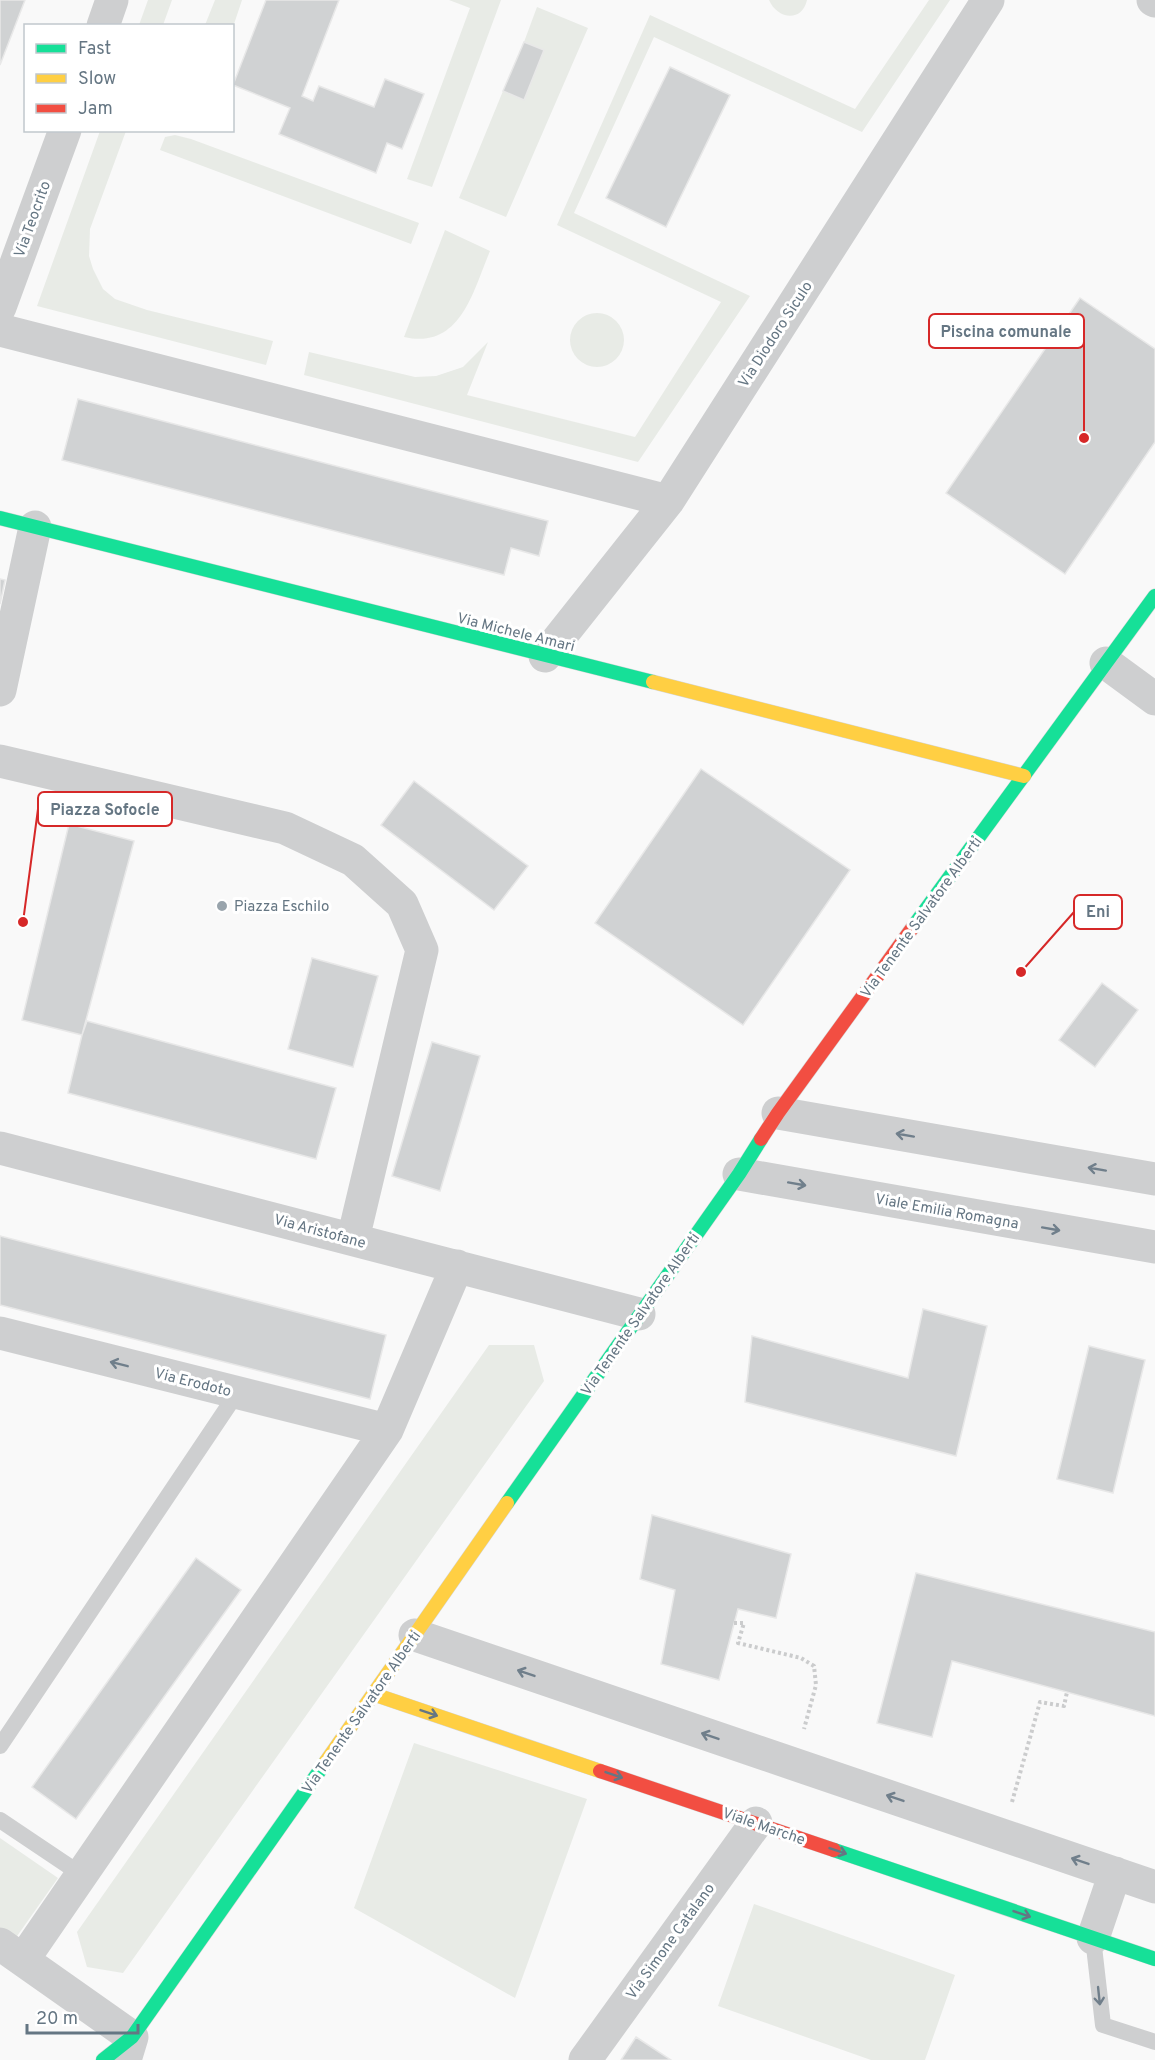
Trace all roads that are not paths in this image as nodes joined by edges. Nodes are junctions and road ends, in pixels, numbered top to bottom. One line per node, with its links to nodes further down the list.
1 (112, 0): 3 (street)
2 (988, 0): 7 (street, Via Diodoro Siculo)
3 (104, 24)
4 (64, 132): 5 (street, Via Teocrito)
5 (0, 307)
6 (0, 330): 7 (street)
7 (668, 501): 11 (street, Via Diodoro Siculo)
8 (0, 518): 9 (street, Via Michele Amari)
9 (35, 527): 11 (street, Via Michele Amari); 13 (street)
10 (1155, 596): 12 (street, Via Tenente Salvatore Alberti)
11 (545, 657): 16 (street, Via Michele Amari)
12 (1106, 663): 14 (street); 16 (street, Via Tenente Salvatore Alberti)
13 (0, 690)
14 (1155, 699)
15 (0, 761): 21 (street)
16 (1023, 776): 17 (street, Via Tenente Salvatore Alberti)
17 (778, 1113): 19 (street, Via Tenente Salvatore Alberti); 20 (street, one-way to 17)
18 (0, 1148): 21 (street, Via Aristofane)
19 (739, 1174): 22 (street, Viale Emilia Romagna, one-way to 22); 24 (street, Via Tenente Salvatore Alberti)
20 (1155, 1179)
21 (353, 1239): 23 (street, Via Aristofane)
22 (1155, 1247)
23 (457, 1266): 24 (street, Via Aristofane); 27 (street)
24 (639, 1314): 28 (street, Via Tenente Salvatore Alberti)
25 (0, 1334): 26 (street, Via Erodoto, one-way to 25)
26 (237, 1394): 27 (street, Via Erodoto); 30 (lane)
27 (387, 1430): 34 (street)
28 (415, 1635): 29 (street, Via Tenente Salvatore Alberti); 33 (street, one-way to 28)
29 (373, 1694): 32 (street, Viale Marche, one-way to 32); 40 (street, Via Tenente Salvatore Alberti)
30 (1, 1740)
31 (0, 1820): 34 (lane)
32 (756, 1823): 36 (street, Viale Marche, one-way to 36); 42 (street, Via Simone Catalano)
33 (1115, 1873): 35 (street); 36 (street)
34 (82, 1875): 37 (street)
35 (1155, 1887)
36 (1093, 1938): 38 (street, Viale Marche); 39 (lane, one-way to 39)
37 (12, 1952): 40 (street)
38 (1155, 1959)
39 (1155, 2042)
40 (128, 2048): 41 (street, Via Tenente Salvatore Alberti)
41 (103, 2060)
42 (585, 2060)

